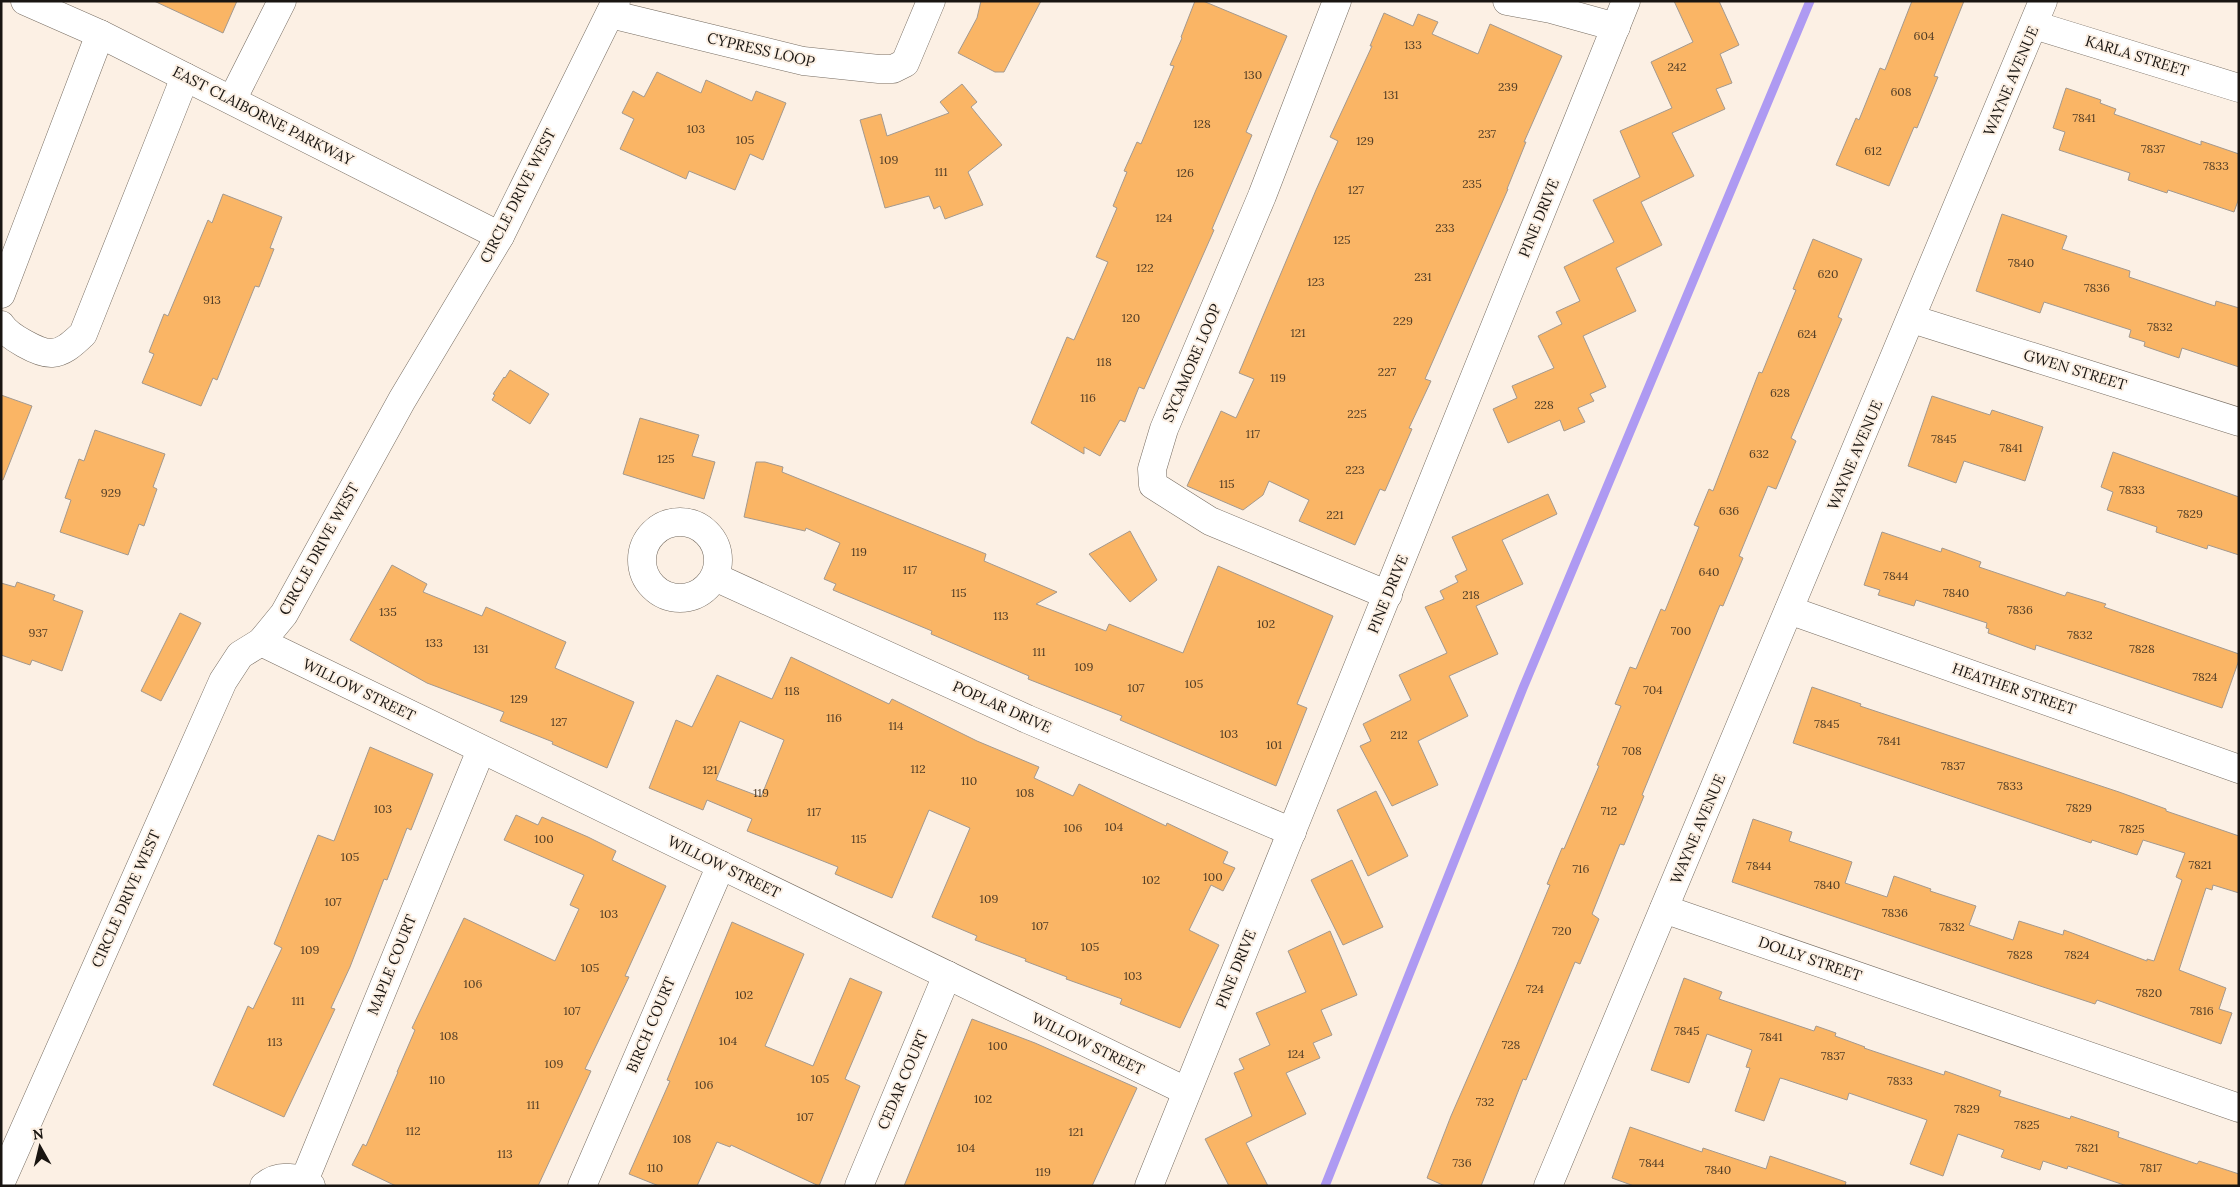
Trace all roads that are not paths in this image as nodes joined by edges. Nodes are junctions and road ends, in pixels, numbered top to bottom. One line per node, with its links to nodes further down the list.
1 (25, 1): 10 (street, EAST CLAIBORNE PARKWAY)
2 (282, 1): 13 (street)
3 (931, 1): 7 (street, CYPRESS LOOP)
4 (1337, 1): 20 (street, SYCAMORE LOOP)
5 (1507, 1): 9 (street)
6 (1626, 1): 9 (street, PINE DRIVE)
7 (613, 7): 14 (street, CIRCLE DRIVE WEST)
8 (2039, 13): 12 (street, KARLA STREET); 16 (street, WAYNE AVENUE)
9 (1616, 27): 20 (street, PINE DRIVE)
10 (100, 34): 11 (street, EAST CLAIBORNE PARKWAY); 15 (street)
11 (185, 77): 13 (street, EAST CLAIBORNE PARKWAY); 17 (street)
12 (2239, 88)
13 (232, 100): 14 (street, EAST CLAIBORNE PARKWAY)
14 (500, 236): 22 (street, CIRCLE DRIVE WEST)
15 (1, 294)
16 (1912, 319): 18 (street, GWEN STREET); 21 (street, WAYNE AVENUE)
17 (1, 325)
18 (2239, 422)
19 (715, 577): 25 (street, POPLAR DRIVE)
20 (1388, 595): 25 (street, PINE DRIVE)
21 (1790, 610): 24 (street, HEATHER STREET); 27 (street, WAYNE AVENUE)
22 (261, 642): 23 (street, WILLOW STREET); 31 (street, CIRCLE DRIVE WEST)
23 (481, 750): 26 (street, WILLOW STREET); 32 (street, MAPLE COURT)
24 (2239, 769)
25 (1292, 832): 29 (street, PINE DRIVE)
26 (721, 865): 28 (street, WILLOW STREET); 34 (street, BIRCH COURT)
27 (1664, 908): 30 (street, DOLLY STREET); 37 (street)
28 (947, 975): 29 (street, WILLOW STREET); 35 (street, CEDAR COURT)
29 (1186, 1091): 36 (street, PINE DRIVE)
30 (2239, 1108)
31 (1, 1182)
32 (308, 1183): 33 (street, MAPLE COURT)
33 (264, 1186)
34 (582, 1186)
35 (859, 1186)
36 (1149, 1186)
37 (1548, 1186)

